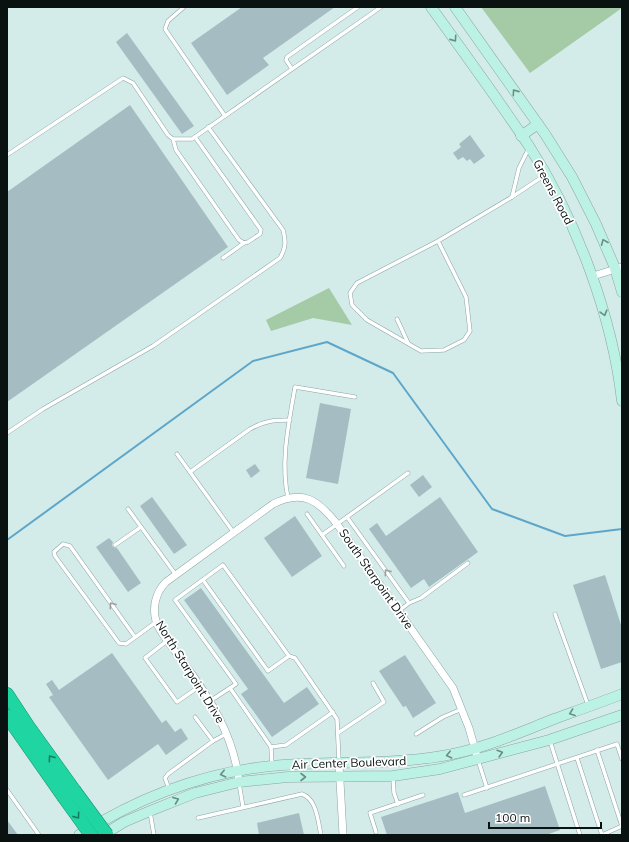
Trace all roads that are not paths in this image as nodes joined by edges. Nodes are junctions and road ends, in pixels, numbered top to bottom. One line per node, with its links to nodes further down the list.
1 (184, 7): 7 (lane)
2 (358, 7): 6 (lane)
3 (381, 7): 6 (lane)
4 (431, 7): 10 (street, Greens Road, one-way to 10)
5 (456, 7): 8 (street, Greens Road, one-way to 5)
6 (292, 69): 7 (lane)
7 (225, 116): 9 (lane)
8 (538, 124): 10 (street); 20 (street, Greens Road, one-way to 8)
9 (208, 127): 11 (lane); 28 (lane)
10 (521, 136): 13 (street, Greens Road)
11 (195, 137): 12 (lane); 18 (lane)
12 (173, 140): 14 (lane); 18 (lane)
13 (529, 147): 15 (street, Greens Road); 16 (lane)
14 (7, 155)
15 (545, 175): 16 (lane); 21 (street, Greens Road)
16 (512, 197): 17 (lane)
17 (438, 241): 24 (lane); 24 (lane)
18 (244, 243): 19 (lane)
19 (223, 258)
20 (618, 267): 21 (street); 22 (street, Greens Road)
21 (592, 276): 25 (street, Greens Road, one-way to 25)
22 (622, 292)
23 (398, 319): 24 (lane)
24 (409, 344)
25 (622, 396)
26 (355, 397): 27 (lane)
27 (290, 420): 30 (lane); 32 (lane)
28 (7, 433)
29 (177, 454): 30 (lane)
30 (190, 472): 38 (lane)
31 (408, 473): 35 (lane)
32 (288, 498): 36 (street, South Starpoint Drive); 38 (street, South Starpoint Drive)
33 (128, 509): 37 (lane)
34 (306, 514): 39 (lane)
35 (347, 517): 36 (lane); 46 (lane, one-way to 35)
36 (337, 524): 39 (lane); 47 (street, South Starpoint Drive)
37 (141, 527): 41 (lane); 44 (lane)
38 (234, 533): 40 (street, South Starpoint Drive)
39 (322, 535): 43 (lane)
40 (220, 543): 44 (street, North Starpoint Drive)
41 (115, 545)
42 (468, 563): 46 (lane)
43 (344, 566)
44 (176, 575): 49 (street, North Starpoint Drive)
45 (203, 580): 52 (lane); 52 (lane); 55 (lane)
46 (409, 603): 47 (lane)
47 (399, 611): 60 (street, South Starpoint Drive)
48 (555, 614): 59 (lane)
49 (156, 622): 50 (lane); 51 (street, North Starpoint Drive)
50 (135, 637): 50 (lane, one-way to 50)
51 (168, 640): 54 (street, North Starpoint Drive); 54 (lane)
52 (289, 656): 61 (lane)
53 (373, 683): 65 (lane)
54 (201, 686): 58 (street, North Starpoint Drive)
55 (230, 688): 58 (lane); 70 (lane)
56 (7, 694): 86 (highway, one-way to 56)
57 (622, 694): 59 (street, Air Center Boulevard)
58 (210, 701): 66 (street, North Starpoint Drive)
59 (589, 706): 71 (street, Air Center Boulevard, one-way to 71)
60 (462, 709): 67 (lane); 71 (street, South Starpoint Drive)
61 (333, 712): 65 (lane); 70 (lane)
62 (622, 715): 68 (street, Air Center Boulevard)
63 (7, 716): 86 (highway)
64 (196, 717): 69 (lane)
65 (338, 733): 76 (lane)
66 (226, 734): 69 (lane); 79 (street, North Starpoint Drive)
67 (416, 734)
68 (549, 740): 75 (street, Air Center Boulevard, one-way to 68); 77 (lane)
69 (213, 741): 84 (lane)
70 (271, 747): 78 (lane)
71 (475, 749): 75 (street, South Starpoint Drive); 76 (street, Air Center Boulevard, one-way to 76)
72 (597, 750): 73 (lane); 74 (lane); 103 (lane)
73 (576, 758): 77 (lane); 103 (lane)
74 (622, 759)
75 (478, 760): 81 (street, Air Center Boulevard); 83 (lane)
76 (339, 763): 78 (street, Air Center Boulevard); 80 (street)
77 (557, 764): 83 (lane); 102 (lane)
78 (272, 766): 79 (street, Air Center Boulevard)
79 (238, 771): 82 (street, North Starpoint Drive); 84 (street, Air Center Boulevard, one-way to 84)
80 (339, 776): 81 (street, Air Center Boulevard); 82 (street, Air Center Boulevard, one-way to 80); 101 (street)
81 (393, 776): 89 (lane)
82 (239, 782): 90 (lane); 91 (street, Air Center Boulevard, one-way to 82)
83 (487, 788): 87 (lane)
84 (169, 789): 95 (street, Air Center Boulevard)
85 (7, 790): 94 (lane)
86 (68, 793): 96 (highway, one-way to 96, bridge); 98 (highway, bridge)
87 (464, 795)
88 (423, 796): 89 (lane)
89 (398, 804): 93 (lane)
90 (243, 807): 92 (lane); 100 (lane)
91 (150, 810): 97 (street, Air Center Boulevard); 99 (lane)
92 (198, 818)
93 (376, 832)
94 (39, 835)
95 (79, 835)
96 (91, 835)
97 (103, 835)
98 (107, 835)
99 (154, 835)
100 (321, 835)
101 (343, 835)
102 (580, 835)
103 (602, 835)

